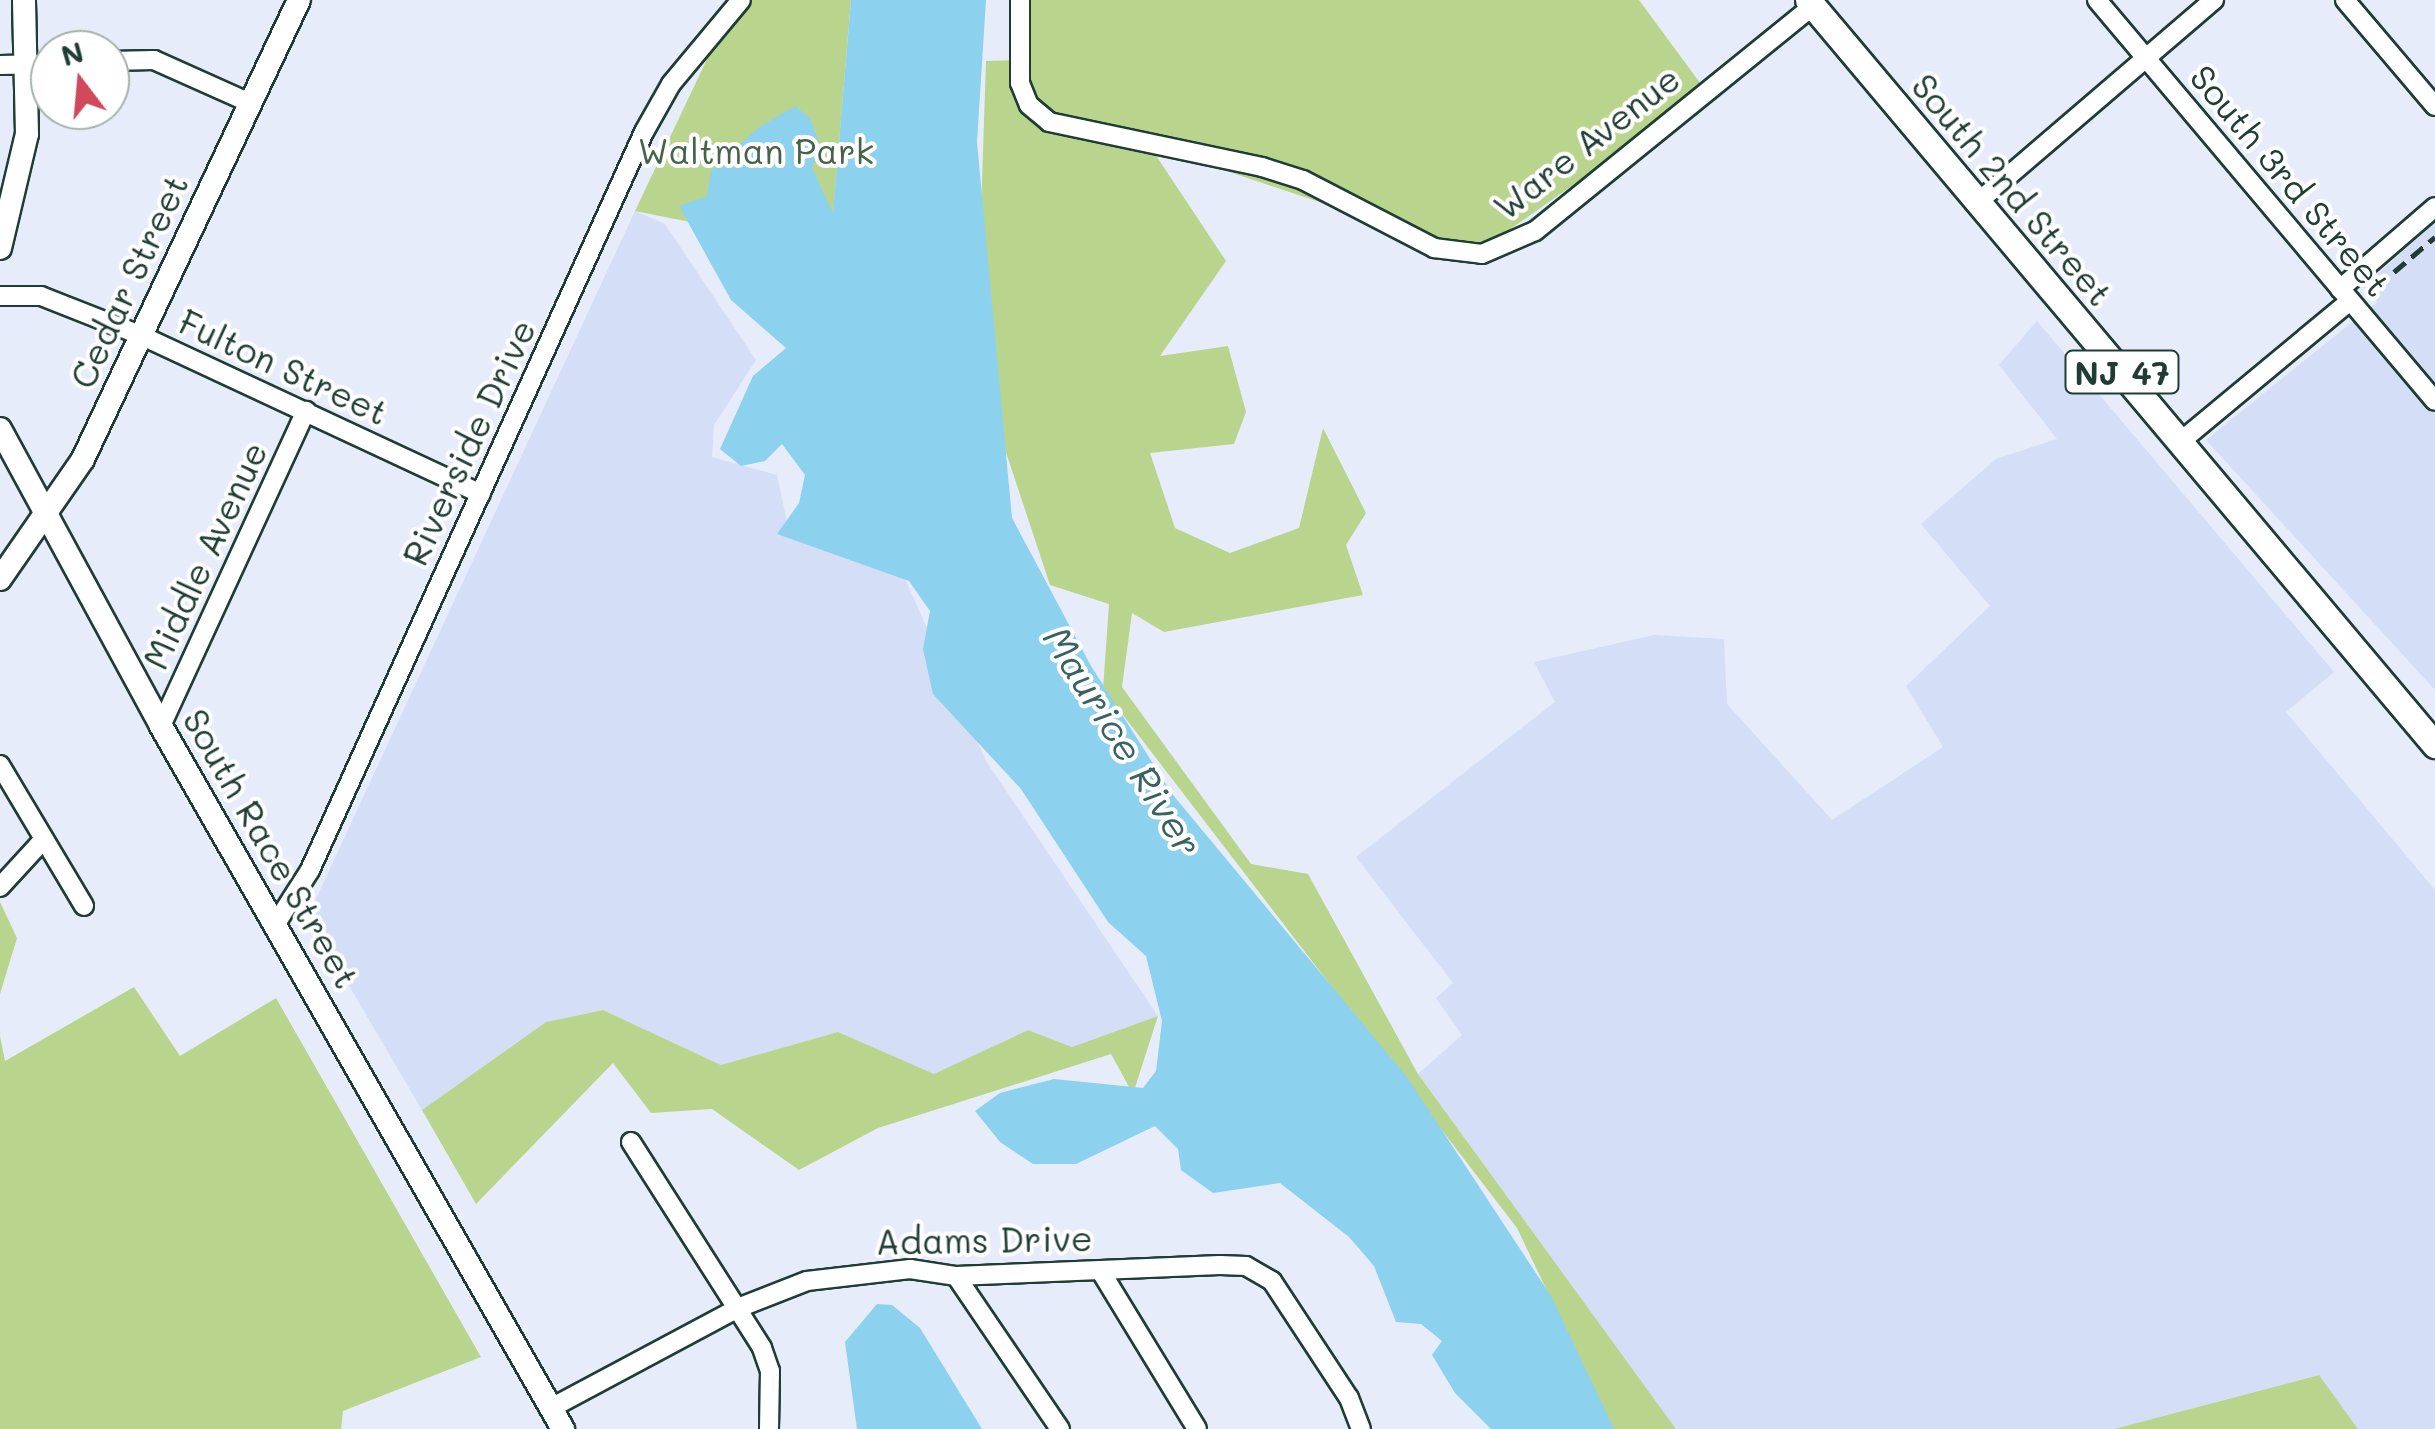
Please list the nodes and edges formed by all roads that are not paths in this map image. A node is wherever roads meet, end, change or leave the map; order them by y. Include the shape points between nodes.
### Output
1 (24, 0) edge
2 (299, 0) edge
3 (742, 0) edge
4 (1020, 0) edge
5 (2097, 0) edge
6 (2214, 0) edge
7 (2345, 0) edge
8 (1811, 3) edge
9 (31, 30) edge
10 (2146, 58) junction
11 (130, 61) edge
12 (30, 64) edge
13 (0, 66) edge
14 (250, 103) junction
15 (2435, 106) edge
16 (30, 117) edge
17 (1978, 202) junction
18 (2435, 207) edge
19 (0, 248) edge
20 (2345, 294) junction
21 (0, 296) edge
22 (140, 335) junction
23 (2435, 401) edge
24 (306, 411) junction
25 (0, 429) edge
26 (2180, 442) junction
27 (480, 494) junction
28 (45, 520) junction
29 (0, 579) edge
30 (160, 726) junction
31 (2435, 745) edge
32 (0, 765) edge
33 (44, 839) junction
34 (0, 887) edge
35 (84, 906) dead end
36 (274, 925) junction
37 (630, 1142) dead end
38 (1100, 1270) junction
39 (956, 1276) junction
40 (738, 1308) junction
41 (551, 1408) junction
42 (563, 1429) edge
43 (768, 1429) edge
44 (1060, 1429) edge
45 (1197, 1429) edge
46 (1361, 1429) edge

1 - 9 main road
2 - 14 main road, Cedar Street
3 - 27 street, Riverside Drive via 663,96
4 - 8 street, Ware Avenue via 1020,83 1029,104 1049,122 1262,167 1335,195 1434,248 1482,254 1535,231
5 - 10 street, South 3rd Street
6 - 10 street
7 - 15 street
8 - 17 main road, South 2nd Street / NJ 47
10 - 17 street
10 - 20 street, South 3rd Street
11 - 14 street via 154,60
12 - 13 street
14 - 22 main road, Cedar Street
16 - 19 main road
17 - 26 main road, South 2nd Street / NJ 47
18 - 20 street
20 - 23 street, South 3rd Street
20 - 26 street
21 - 22 street, Fulton Street via 41,296
22 - 24 street, Fulton Street
22 - 28 main road, Cedar Street via 83,459
24 - 27 street, Fulton Street
24 - 30 street, Middle Avenue
25 - 28 main road, South Race Street
26 - 31 main road, South 2nd Street / NJ 47
27 - 36 street, Riverside Drive via 310,870
28 - 29 main road, Cedar Street
28 - 30 main road, South Race Street
30 - 36 main road, South Race Street
32 - 33 street
33 - 34 street
33 - 35 street
36 - 41 main road, South Race Street
37 - 40 street
38 - 39 street, Adams Drive
38 - 45 street
38 - 46 street, Adams Drive via 1246,1266 1272,1280 1349,1398
39 - 40 street, Adams Drive via 910,1269 807,1281
39 - 44 street
40 - 41 street, Adams Drive
40 - 43 street via 770,1371
41 - 42 main road, South Race Street

